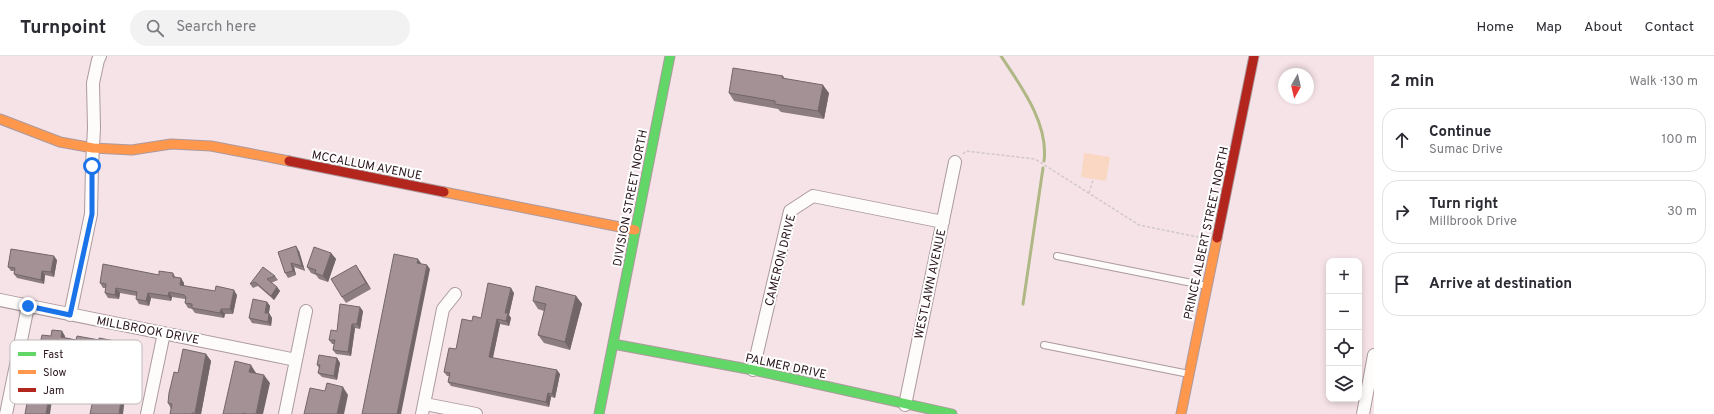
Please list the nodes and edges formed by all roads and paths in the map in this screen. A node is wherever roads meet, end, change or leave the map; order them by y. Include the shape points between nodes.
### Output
1 (100, 56) edge
2 (670, 56) edge
3 (1254, 56) edge
4 (0, 119) edge
5 (94, 148) junction
6 (955, 162) joint
7 (1093, 180) dead end
8 (1088, 193) junction
9 (943, 222) junction
10 (635, 230) junction
11 (1216, 240) junction
12 (1057, 256) dead end
13 (1207, 286) junction
14 (456, 294) dead end
15 (0, 300) edge
16 (28, 306) junction
17 (306, 311) dead end
18 (70, 315) junction
19 (164, 333) junction
20 (21, 340) edge
21 (613, 344) junction
22 (1044, 345) dead end
23 (1374, 355) edge
24 (296, 360) junction
25 (753, 370) junction
26 (1189, 374) junction
27 (10, 394) edge
28 (905, 404) junction
29 (424, 409) edge
30 (6, 414) edge
31 (147, 414) edge
32 (285, 414) edge
33 (476, 414) edge
34 (599, 414) edge
35 (952, 414) edge
36 (1181, 414) edge
37 (1363, 414) edge

1 - 5 street via 93,83
2 - 10 street, DIVISION STREET NORTH
3 - 11 street, PRINCE ALBERT STREET NORTH
4 - 5 street, MCCALLUM AVENUE via 60,142
5 - 10 street, MCCALLUM AVENUE via 132,150 171,144 211,146
5 - 18 street via 92,214
6 - 8 path via 966,151 1035,159
6 - 9 street, WESTLAWN AVENUE
7 - 8 path
8 - 11 path via 1139,225
9 - 25 street, CAMERON DRIVE via 813,196 790,211
9 - 28 street, WESTLAWN AVENUE
10 - 21 street, DIVISION STREET NORTH
11 - 13 street, PRINCE ALBERT STREET NORTH
12 - 13 lane
13 - 26 street, PRINCE ALBERT STREET NORTH
14 - 29 street via 443,310
15 - 16 street, MILLBROOK DRIVE
16 - 18 street, MILLBROOK DRIVE
16 - 20 street
17 - 24 street
18 - 19 street, MILLBROOK DRIVE
19 - 24 street, MILLBROOK DRIVE
19 - 31 street
21 - 25 street, PALMER DRIVE
21 - 34 street, DIVISION STREET NORTH
22 - 26 lane
23 - 37 street
24 - 32 street
25 - 28 street, PALMER DRIVE
26 - 36 street, PRINCE ALBERT STREET NORTH
27 - 30 street
28 - 35 street, PALMER DRIVE
29 - 33 street

